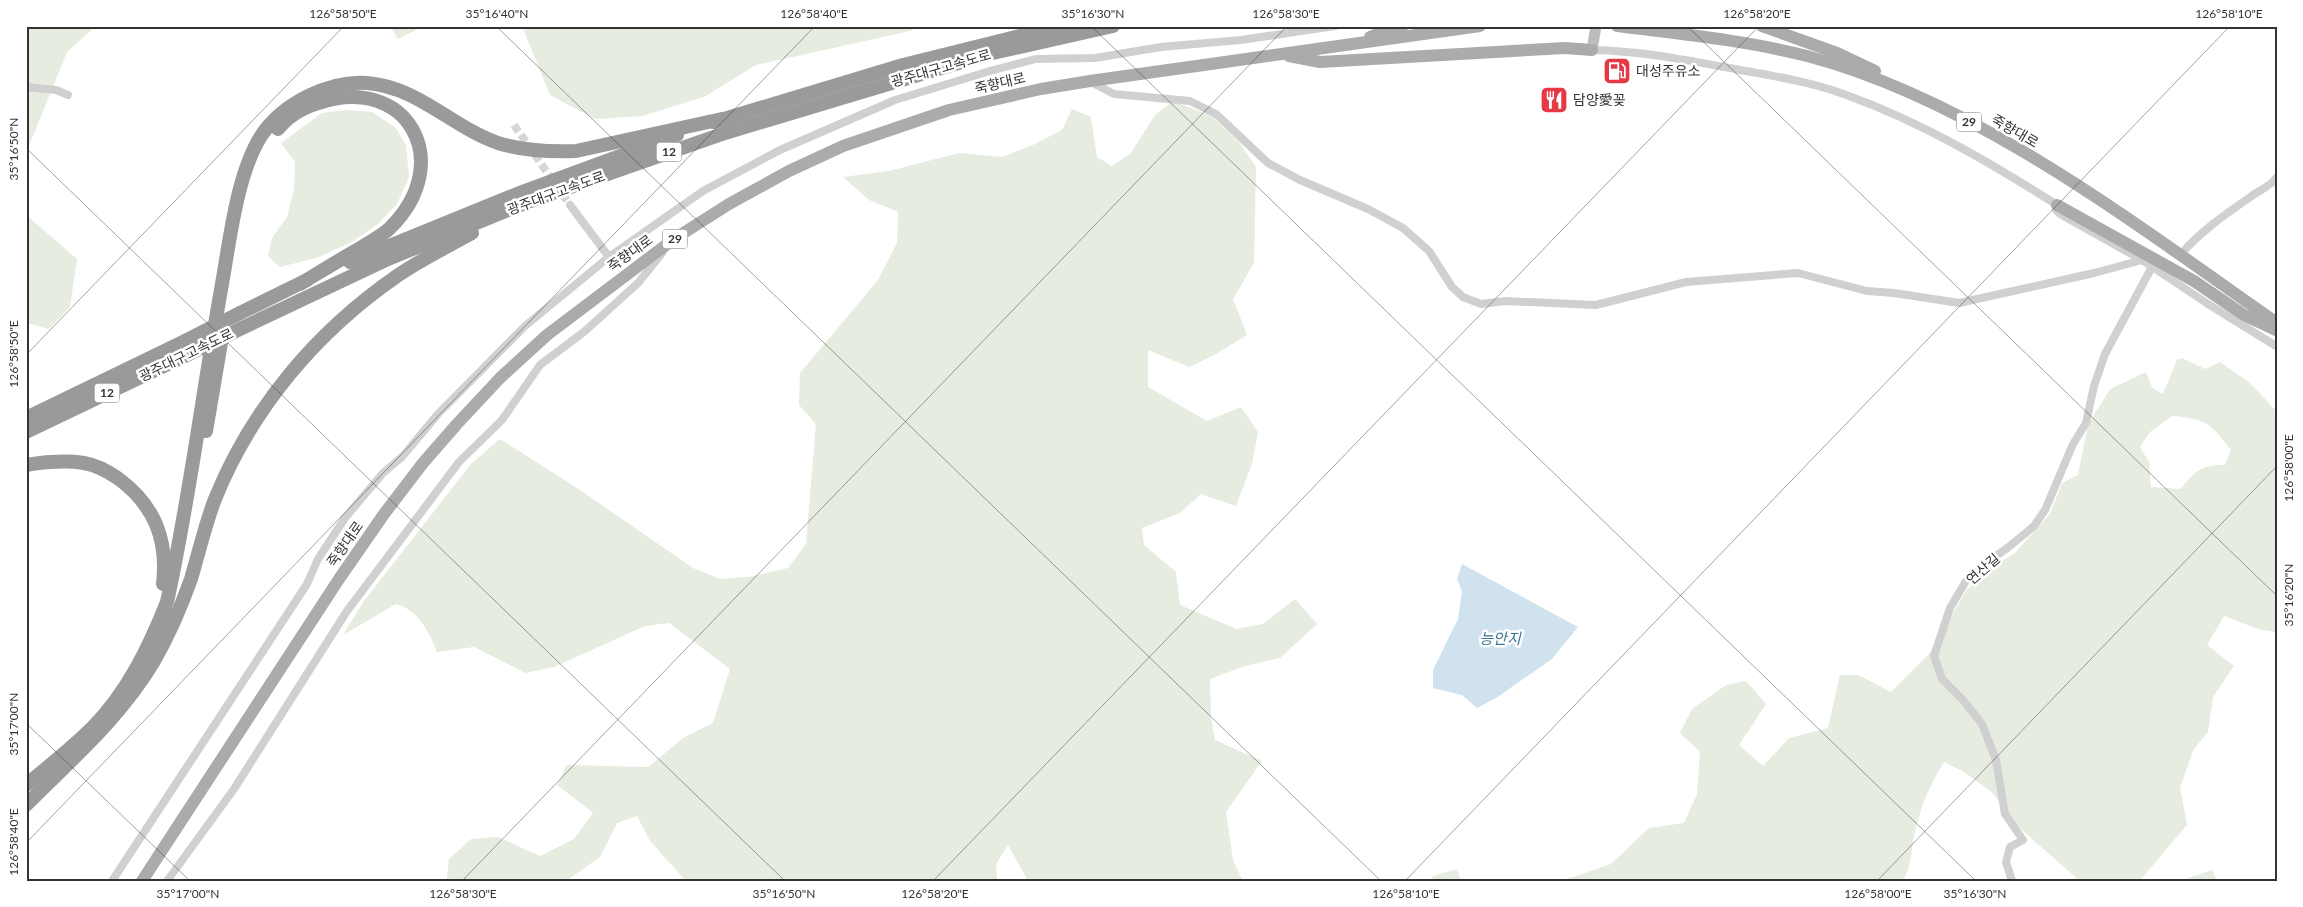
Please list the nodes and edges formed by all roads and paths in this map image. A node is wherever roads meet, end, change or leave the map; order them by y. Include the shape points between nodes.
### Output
1 (1060, 26) edge
2 (1113, 26) edge
3 (1334, 26) edge
4 (1403, 26) edge
5 (1480, 26) edge
6 (1596, 26) edge
7 (1616, 26) edge
8 (1762, 26) edge
9 (1354, 44) junction
10 (1592, 50) junction
11 (1279, 54) junction
12 (1090, 81) junction
13 (26, 87) edge
14 (1903, 91) junction
15 (68, 95) dead end
16 (722, 119) junction
17 (2277, 177) edge
18 (525, 203) junction
19 (570, 205) tunnel mouth
20 (2057, 205) junction
21 (674, 239) junction
22 (2180, 255) junction
23 (609, 257) junction
24 (2142, 260) junction
25 (2154, 263) junction
26 (300, 284) junction
27 (2277, 323) edge
28 (2277, 330) edge
29 (187, 347) junction
30 (2276, 348) edge
31 (26, 418) edge
32 (26, 432) edge
33 (26, 465) edge
34 (157, 642) junction
35 (26, 785) edge
36 (26, 806) edge
37 (112, 881) edge
38 (142, 881) edge
39 (167, 881) edge
40 (2012, 881) edge

1 - 16 highway, 광주대구고속도로 / 12 via 903,65
2 - 18 highway, 광주대구고속도로 / 12 via 988,54 900,79 725,133
3 - 23 street via 1096,58 1036,60 895,100 780,150 703,191
4 - 9 main road
5 - 9 main road, 죽향대로 / 29
6 - 10 street
7 - 14 main road, 죽향대로 / 29 via 1726,39 1806,56
8 - 14 main road via 1872,69
9 - 11 main road, 죽향대로 / 29
10 - 11 main road via 1564,48 1320,62
10 - 20 street via 1633,51 1687,59 1782,77 1847,95 1902,117 1978,156
11 - 12 main road, 죽향대로 / 29
12 - 21 main road, 죽향대로 / 29 via 949,110 843,146 729,204
12 - 24 street via 1114,94 1190,101 1216,114 1268,163 1403,228 1429,250 1452,287 1463,297 1481,304 1506,301 1596,304 1686,282 1798,273 1866,291 1960,303
13 - 15 street via 56,90
14 - 22 main road, 죽향대로 / 29 via 2028,155
16 - 26 highway, 광주대구고속도로 / 12 via 522,192
16 - 34 highway via 576,151 551,152 497,142 414,96 392,87 366,83 314,94 294,102 278,115 248,161 241,190 207,368 175,565
17 - 22 street via 2267,188 2202,231
18 - 29 highway, 광주대구고속도로 / 12, bridge via 388,259 242,328
18 - 34 highway via 397,276 328,331 278,388 230,465 203,533 177,614
19 - 23 street
20 - 24 street via 2056,210 2060,214
20 - 25 main road
21 - 38 main road, 죽향대로 / 29 via 547,334 500,378 423,463 339,579
21 - 39 street via 638,283 585,331 540,365 502,420 459,462 347,611 234,789
22 - 27 main road, 죽향대로 / 29
23 - 37 street via 525,326 438,414 345,518 318,559 307,584
24 - 25 street
25 - 28 main road
25 - 30 street
25 - 40 street, 연산길 via 2105,354 2086,423 2073,444 2045,510 2034,526 1966,581 1950,608 1934,656 1942,679 1982,724 1996,760 2004,814 2023,840 2010,847 2006,862
26 - 29 highway, 광주대구고속도로 / 12, bridge via 240,313
26 - 34 highway via 389,229 414,198 421,176 422,157 416,137 405,119 386,104 367,97 344,97 304,108 282,124 256,163 240,228 183,567
29 - 31 highway, 광주대구고속도로 / 12
29 - 32 highway, 광주대구고속도로 / 12
33 - 34 highway via 58,461 86,463 112,474 127,485 151,512 162,540 165,568
34 - 35 highway via 94,726
34 - 36 highway via 154,661 120,711

